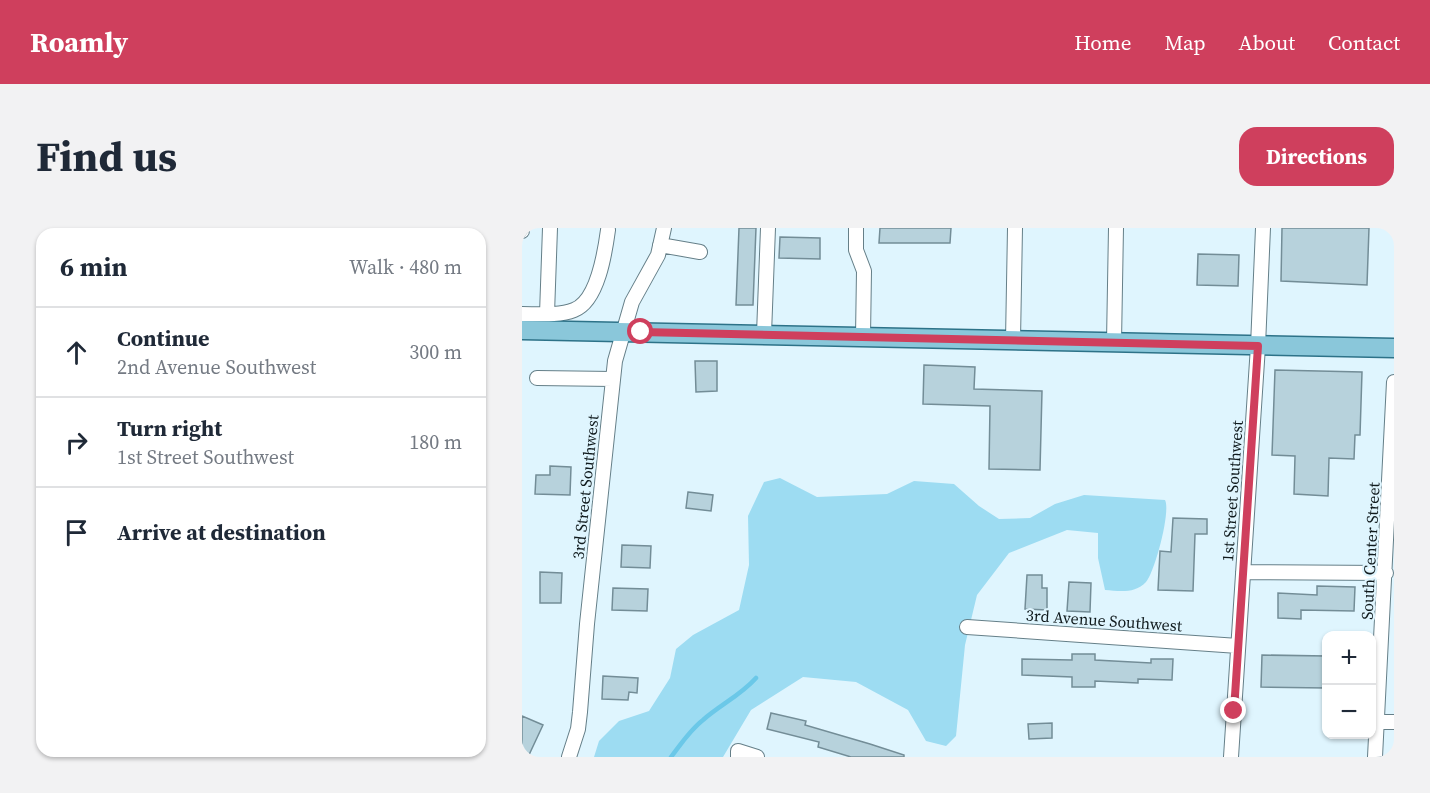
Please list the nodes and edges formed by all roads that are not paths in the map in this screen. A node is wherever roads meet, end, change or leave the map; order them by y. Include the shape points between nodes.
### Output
1 (550, 228) edge
2 (664, 228) edge
3 (768, 228) edge
4 (856, 228) edge
5 (1015, 228) edge
6 (1116, 228) edge
7 (1263, 228) edge
8 (608, 230) dead end
9 (660, 245) junction
10 (700, 252) dead end
11 (522, 314) edge
12 (547, 314) junction
13 (522, 330) edge
14 (622, 332) junction
15 (764, 334) junction
16 (863, 336) junction
17 (1013, 340) junction
18 (1114, 342) junction
19 (1258, 346) junction
20 (1394, 348) edge
21 (537, 378) dead end
22 (613, 379) junction
23 (1394, 382) edge
24 (1243, 572) junction
25 (1386, 573) junction
26 (967, 627) dead end
27 (1238, 646) junction
28 (1376, 722) joint
29 (1394, 722) edge
30 (1376, 739) edge
31 (738, 754) edge
32 (569, 757) edge
33 (757, 757) edge
34 (1231, 757) edge
35 (1375, 757) edge

1 - 12 street
2 - 9 street, 3rd Street Southwest
3 - 15 street
4 - 16 street via 856,250 864,272
5 - 17 street
6 - 18 street
7 - 19 street, 1st Street Southwest
8 - 12 street via 596,281 585,304 573,311
9 - 10 street
9 - 14 street, 3rd Street Southwest
11 - 12 street
13 - 14 main road
14 - 15 main road
14 - 22 street, 3rd Street Southwest
15 - 16 main road
16 - 17 main road
17 - 18 main road
18 - 19 main road
19 - 20 main road
19 - 24 street, 1st Street Southwest
21 - 22 street
22 - 32 street, 3rd Street Southwest via 580,712
23 - 25 street, South Center Street
24 - 25 street
24 - 27 street, 1st Street Southwest
25 - 28 street, South Center Street
26 - 27 street, 3rd Avenue Southwest
27 - 34 street, 1st Street Southwest
28 - 29 street
30 - 35 street, South Center Street
31 - 33 street

